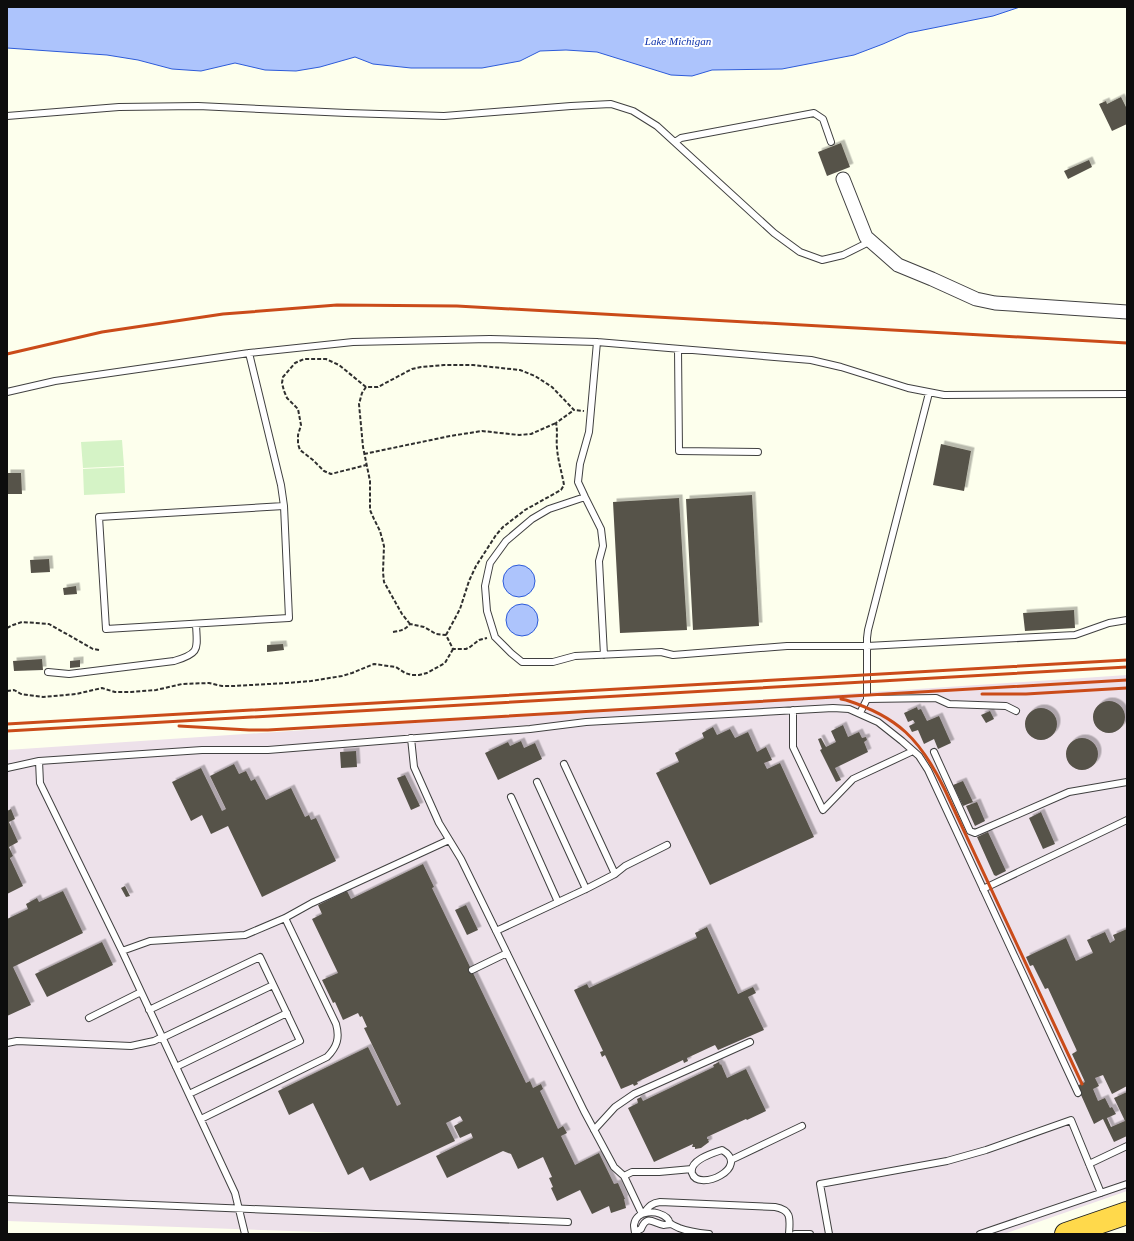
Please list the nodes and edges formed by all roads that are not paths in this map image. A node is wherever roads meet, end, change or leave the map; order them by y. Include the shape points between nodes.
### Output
1 (7, 116) edge
2 (675, 142) junction
3 (831, 142) dead end
4 (843, 179) dead end
5 (871, 241) junction
6 (1127, 312) edge
7 (597, 342) junction
8 (678, 349) junction
9 (249, 354) junction
10 (7, 392) edge
11 (929, 393) junction
12 (1127, 394) edge
13 (758, 452) dead end
14 (584, 497) junction
15 (284, 506) junction
16 (1127, 620) edge
17 (196, 624) junction
18 (867, 646) junction
19 (604, 655) junction
20 (48, 672) dead end
21 (867, 700) junction
22 (793, 710) junction
23 (1016, 711) dead end
24 (860, 713) junction
25 (411, 738) junction
26 (913, 751) junction
27 (934, 752) dead end
28 (39, 761) junction
29 (564, 764) dead end
30 (7, 768) edge
31 (537, 782) dead end
32 (1127, 782) edge
33 (511, 797) dead end
34 (1127, 820) edge
35 (449, 840) junction
36 (667, 845) dead end
37 (615, 874) junction
38 (586, 889) junction
39 (983, 889) junction
40 (558, 902) junction
41 (285, 918) junction
42 (496, 931) junction
43 (122, 951) junction
44 (507, 953) junction
45 (472, 970) dead end
46 (273, 985) junction
47 (141, 992) junction
48 (149, 1010) junction
49 (287, 1014) junction
50 (89, 1018) dead end
51 (162, 1038) junction
52 (750, 1042) dead end
53 (7, 1043) edge
54 (176, 1067) junction
55 (1078, 1093) dead end
56 (189, 1094) junction
57 (201, 1119) junction
58 (802, 1126) dead end
59 (594, 1130) junction
60 (1127, 1146) edge
61 (730, 1160) junction
62 (1089, 1164) junction
63 (692, 1169) junction
64 (624, 1176) junction
65 (1127, 1184) edge
66 (1101, 1193) junction
67 (7, 1199) edge
68 (238, 1208) junction
69 (643, 1213) junction
70 (1127, 1213) edge
71 (568, 1222) dead end
72 (671, 1224) junction
73 (635, 1233) edge
74 (1074, 1233) edge
75 (245, 1234) edge
76 (710, 1234) edge
77 (789, 1234) edge
78 (795, 1234) edge
79 (810, 1234) edge
80 (829, 1234) edge
81 (980, 1234) edge

1 - 2 lane via 120,107 198,106 444,116 611,104 633,111 657,126
2 - 3 lane via 681,138 814,113 823,119
2 - 5 lane via 774,233 800,252 822,260 843,255
4 - 5 street via 866,237
5 - 6 street via 898,265 976,299 995,303
7 - 8 lane
7 - 9 lane via 490,339 353,342
7 - 14 lane via 589,432 578,482
8 - 11 lane via 810,360
8 - 13 lane via 679,451
9 - 10 lane via 55,380
9 - 15 lane
11 - 12 lane via 944,396
11 - 18 lane via 868,630
14 - 19 lane via 601,529 603,546 599,561
14 - 19 lane via 548,509 506,541 490,563 485,586 486,611 495,637 522,662 553,662 575,656
15 - 17 lane via 289,618
15 - 17 lane via 99,517 106,629
16 - 18 lane via 1109,623 1075,635
17 - 20 lane via 197,647 194,653 187,657 174,661 69,674
18 - 19 lane via 787,646 673,655 661,652
18 - 21 lane
21 - 23 lane via 936,698 949,704 1006,706
21 - 24 lane
22 - 24 lane via 834,708
22 - 25 lane via 586,722
22 - 26 lane via 793,747 823,810 853,779
24 - 26 lane via 878,722
25 - 28 lane via 268,750 202,750
25 - 35 lane via 414,767
26 - 39 lane via 919,756 934,782
27 - 32 lane via 970,831 975,833 1069,792
28 - 30 lane
28 - 43 lane via 40,783
29 - 37 lane
31 - 38 lane
33 - 40 lane
34 - 39 lane
35 - 41 lane
35 - 42 lane
36 - 37 lane via 625,866
37 - 38 lane
38 - 40 lane
39 - 55 lane
40 - 42 lane
41 - 43 lane via 245,935 150,941
41 - 57 lane via 336,1024 339,1033 337,1042 327,1057
42 - 44 lane
43 - 47 lane
44 - 45 lane
44 - 59 lane
46 - 48 lane via 260,957
46 - 49 lane
46 - 51 lane
47 - 48 lane
47 - 50 lane
48 - 51 lane
49 - 54 lane
49 - 56 lane via 300,1041
51 - 53 lane via 131,1046 17,1041
51 - 54 lane
52 - 59 lane via 634,1094 615,1107
54 - 56 lane
56 - 57 lane
57 - 68 lane via 235,1193
58 - 61 lane
59 - 64 lane via 614,1167
60 - 62 lane
61 - 63 lane via 727,1153 722,1150 695,1162
61 - 63 lane via 726,1172 705,1181 692,1174
62 - 66 lane
62 - 80 lane via 1071,1120 947,1161 820,1184
63 - 64 lane via 632,1172
64 - 69 lane
65 - 66 lane
66 - 81 lane
67 - 68 lane
68 - 71 lane
68 - 75 lane
69 - 72 lane via 656,1213 668,1218
69 - 73 lane via 636,1220
69 - 77 lane via 653,1203 660,1202 775,1207 784,1209 788,1214
70 - 74 highway
72 - 73 lane via 664,1225 648,1220
72 - 76 lane via 692,1232
78 - 79 lane

